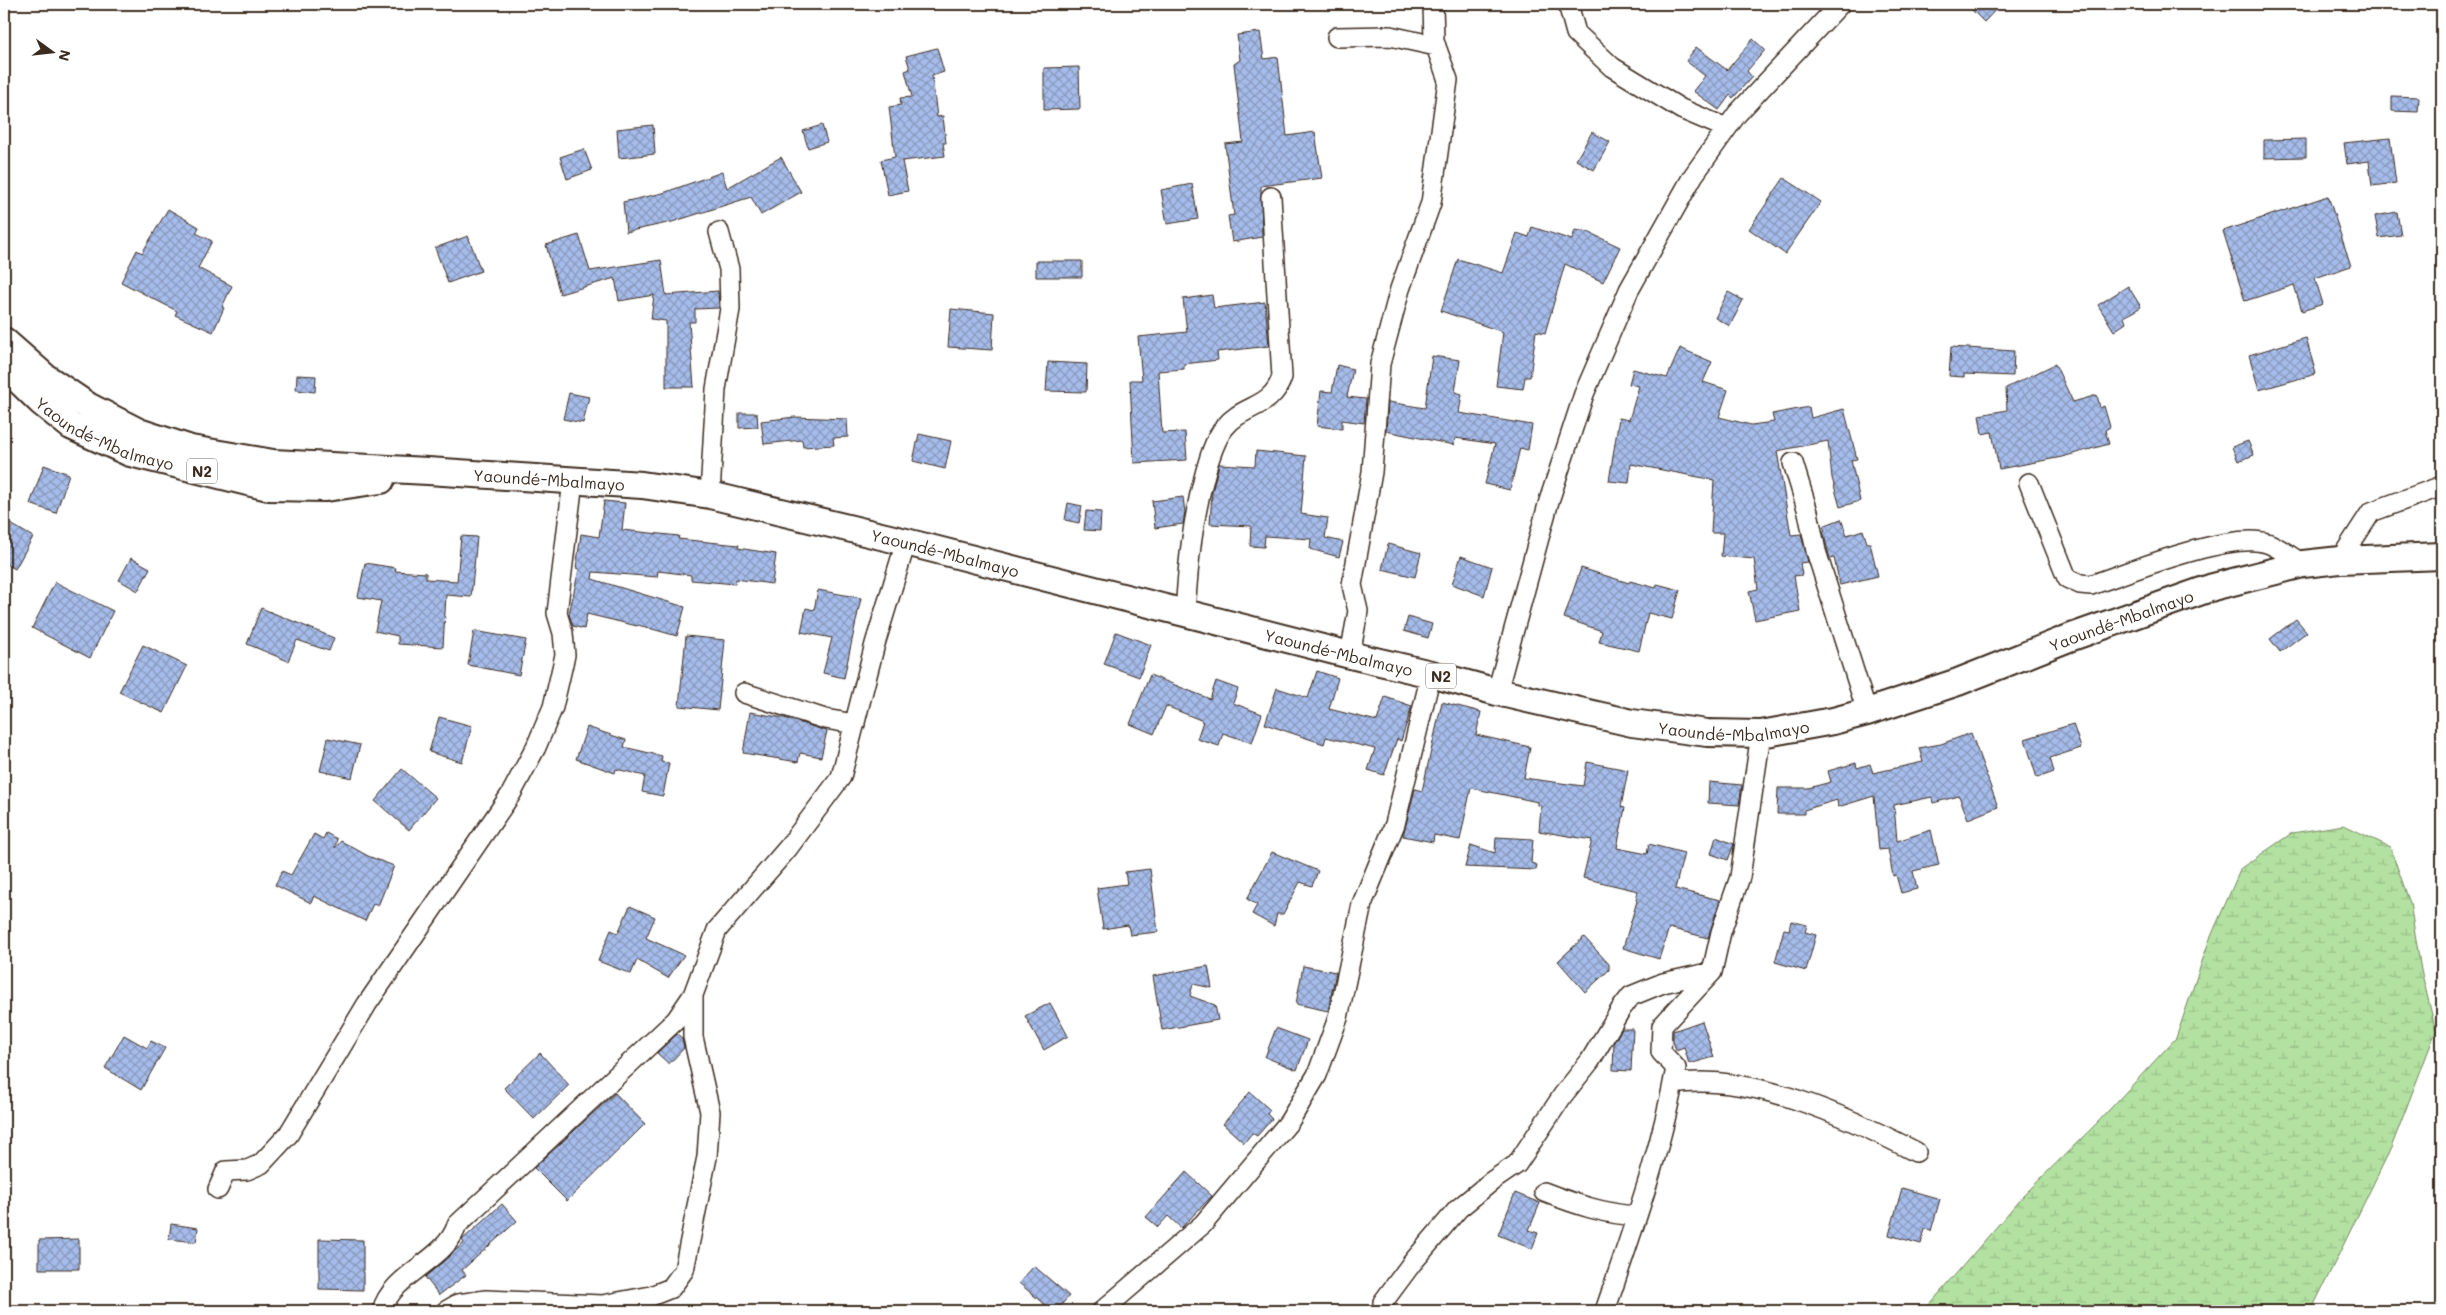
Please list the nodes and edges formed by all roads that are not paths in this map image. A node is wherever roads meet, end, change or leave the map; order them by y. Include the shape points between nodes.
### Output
1 (1433, 4) edge
2 (1568, 4) edge
3 (1840, 4) edge
4 (1337, 37) dead end
5 (1436, 46) junction
6 (1726, 128) junction
7 (1271, 197) dead end
8 (719, 232) dead end
9 (4, 341) edge
10 (4, 366) edge
11 (1793, 463) dead end
12 (428, 471) junction
13 (572, 481) junction
14 (2029, 483) dead end
15 (2442, 486) edge
16 (710, 495) junction
17 (906, 542) junction
18 (2442, 556) edge
19 (2340, 560) junction
20 (2303, 564) junction
21 (1185, 614) junction
22 (1350, 655) junction
23 (1431, 674) junction
24 (1497, 692) junction
25 (744, 693) dead end
26 (1867, 712) junction
27 (855, 724) junction
28 (1761, 734) junction
29 (1712, 972) junction
30 (694, 995) junction
31 (1673, 1084) junction
32 (1916, 1152) dead end
33 (218, 1188) dead end
34 (1544, 1192) dead end
35 (1637, 1216) junction
36 (382, 1311) edge
37 (446, 1311) edge
38 (1102, 1311) edge
39 (1383, 1311) edge
40 (1605, 1311) edge

1 - 5 street
2 - 6 street via 1576,33 1612,67 1681,109
3 - 6 street
4 - 5 street via 1390,36
5 - 22 street via 1448,80 1431,203 1400,289 1380,364 1372,472 1352,585 1358,611
6 - 24 street via 1693,176 1629,290 1584,394 1549,501
7 - 21 street via 1282,377 1272,397 1243,411 1224,428 1211,452 1190,542
8 - 16 street via 729,269 730,309 716,389
9 - 12 highway, Yaoundé-Mbalmayo / N2 via 45,376 88,406 138,432 192,449 273,463
10 - 12 highway, Yaoundé-Mbalmayo / N2 via 71,426 130,454 268,487 326,488
11 - 26 street via 1816,551
12 - 13 highway, Yaoundé-Mbalmayo / N2
13 - 16 highway, Yaoundé-Mbalmayo / N2 via 642,485
13 - 33 street via 557,614 565,655 553,707 536,747 512,794 367,1004 288,1135 261,1164 247,1170 226,1171
14 - 20 street via 2067,578 2080,584 2091,585 2213,546 2255,540 2268,543
15 - 19 street via 2371,512
16 - 17 highway, Yaoundé-Mbalmayo / N2
17 - 21 highway, Yaoundé-Mbalmayo / N2
17 - 27 street
18 - 19 highway, Yaoundé-Mbalmayo / N2
19 - 20 highway, Yaoundé-Mbalmayo / N2
20 - 26 highway, Yaoundé-Mbalmayo / N2 via 2212,588 2069,638 1958,682
21 - 22 highway, Yaoundé-Mbalmayo / N2
22 - 23 highway, Yaoundé-Mbalmayo / N2
23 - 24 highway, Yaoundé-Mbalmayo / N2
23 - 38 street via 1395,824 1362,904 1338,1018 1318,1075 1289,1122 1203,1224
24 - 28 highway, Yaoundé-Mbalmayo / N2 via 1632,723 1707,734
25 - 27 street via 825,719
26 - 28 highway, Yaoundé-Mbalmayo / N2 via 1833,722
27 - 30 street via 842,777 788,848 717,930
28 - 29 street via 1740,877 1721,932
29 - 31 street via 1662,1026 1661,1052 1676,1068
29 - 39 street via 1663,983 1631,996 1518,1164 1458,1209 1383,1302
30 - 36 street via 676,1020 457,1225 454,1237 405,1279 384,1302
30 - 37 street via 693,1037 710,1112 706,1157 684,1270 670,1288 651,1296 602,1305 486,1300 458,1304
31 - 32 street via 1697,1080 1724,1082 1769,1092 1874,1130
31 - 35 street via 1667,1119
34 - 35 street via 1581,1206
35 - 40 street

